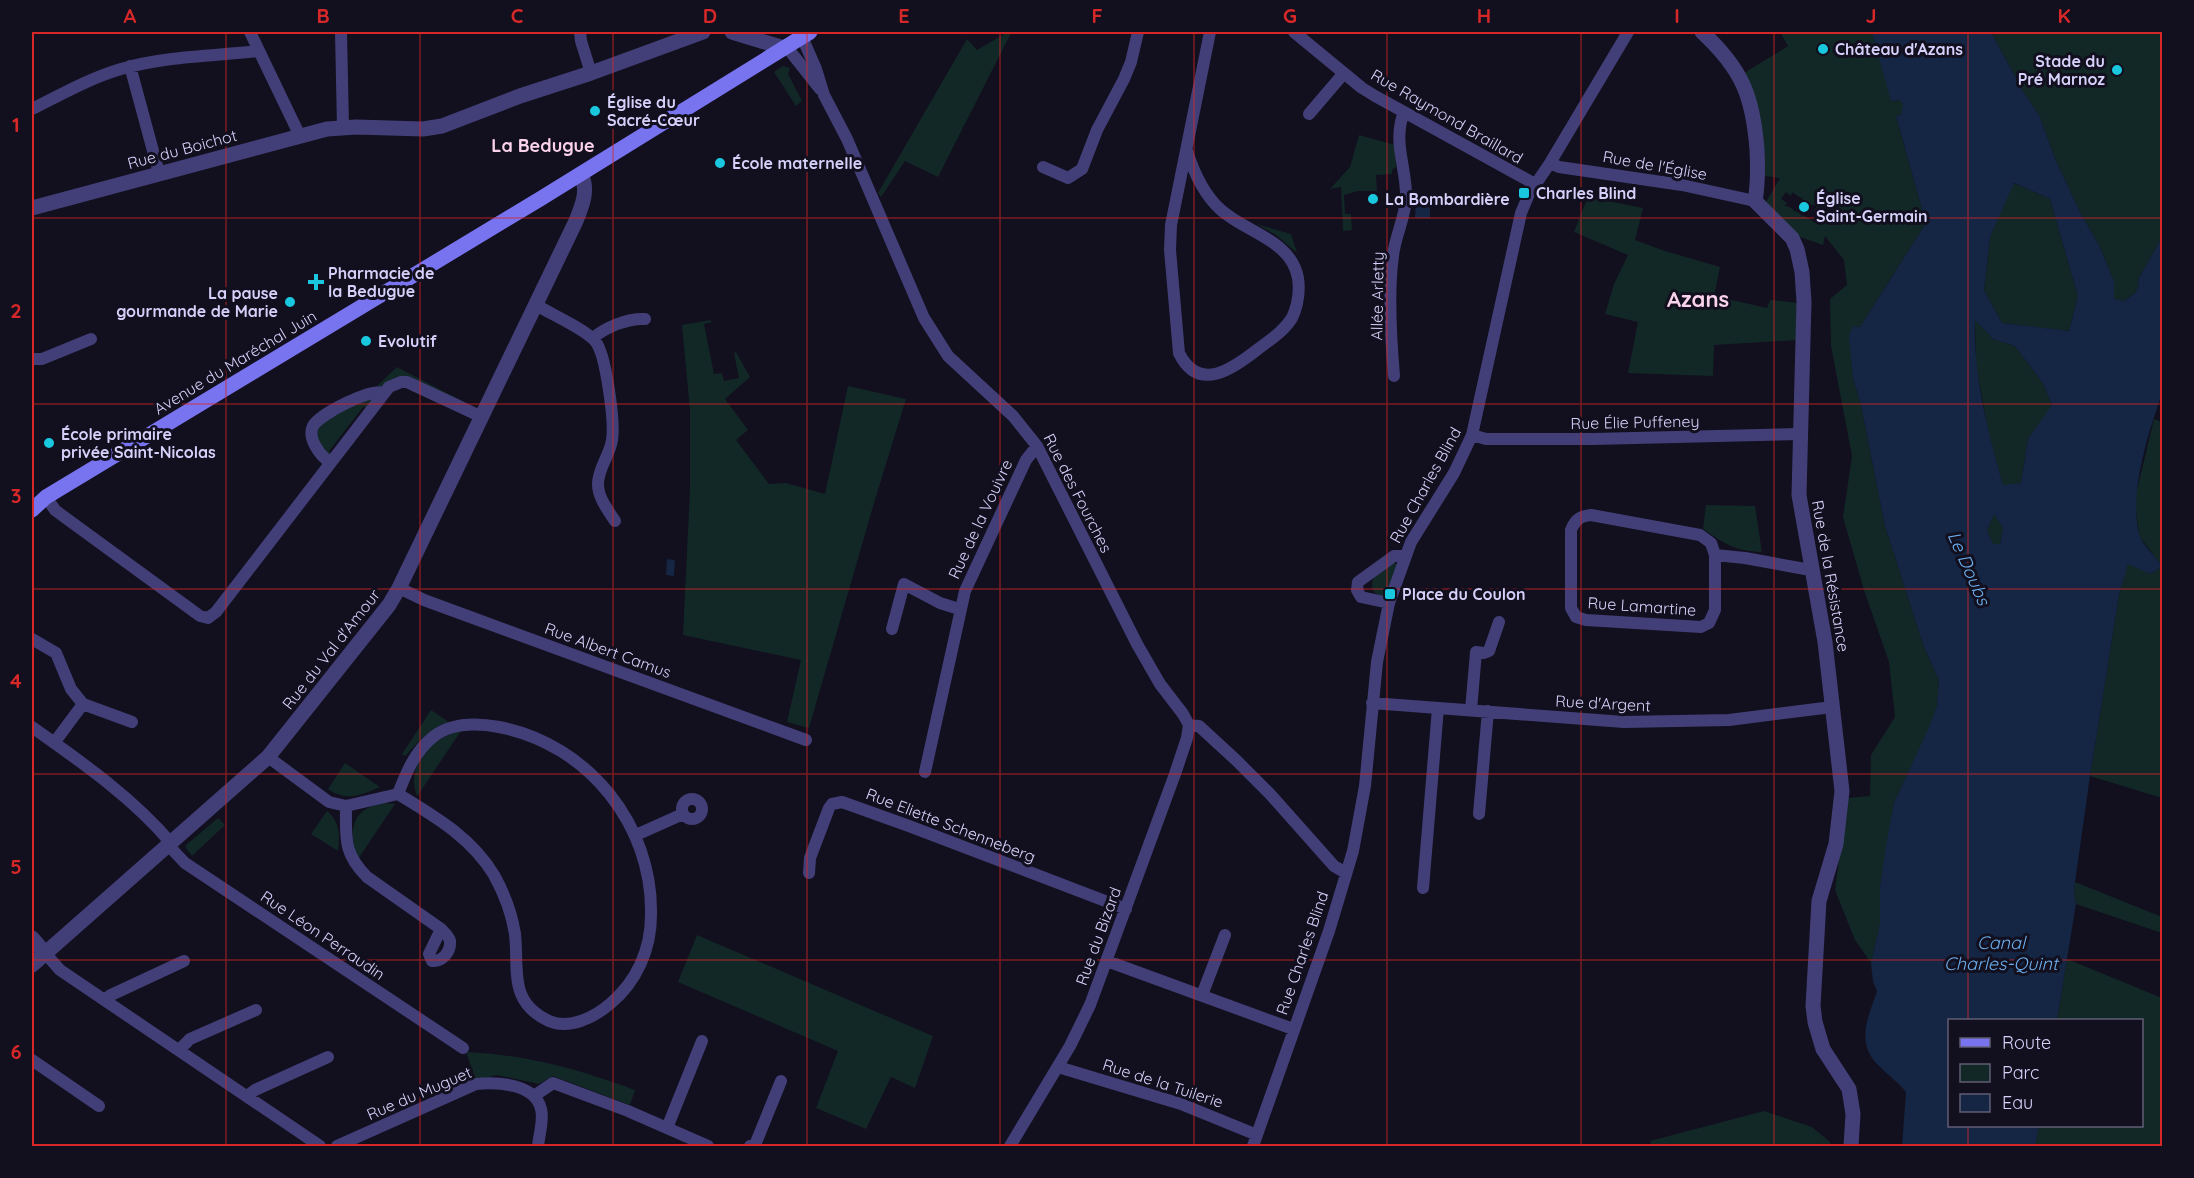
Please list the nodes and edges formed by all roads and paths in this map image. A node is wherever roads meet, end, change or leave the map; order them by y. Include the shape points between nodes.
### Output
1 (250, 32) edge
2 (341, 32) edge
3 (580, 32) edge
4 (703, 32) edge
5 (732, 32) edge
6 (1138, 32) edge
7 (1210, 32) edge
8 (1294, 32) edge
9 (1628, 32) edge
10 (1702, 32) edge
11 (806, 34) edge
12 (785, 47) junction
13 (259, 51) junction
14 (130, 66) junction
15 (591, 73) junction
16 (1344, 73) junction
17 (824, 94) junction
18 (32, 109) edge
19 (1404, 112) junction
20 (1309, 114) dead end
21 (343, 127) junction
22 (300, 136) junction
23 (1187, 151) junction
24 (1550, 163) junction
25 (1043, 167) dead end
26 (159, 173) junction
27 (581, 174) junction
28 (1535, 184) junction
29 (1755, 201) junction
30 (32, 208) edge
31 (536, 305) junction
32 (645, 319) dead end
33 (593, 338) junction
34 (91, 339) dead end
35 (32, 359) edge
36 (1394, 376) dead end
37 (384, 393) junction
38 (482, 417) junction
39 (1799, 434) junction
40 (1472, 435) junction
41 (1037, 446) junction
42 (330, 462) junction
43 (39, 499) edge
44 (32, 510) edge
45 (615, 521) dead end
46 (1715, 555) junction
47 (1405, 556) junction
48 (1811, 568) junction
49 (399, 588) junction
50 (1389, 603) junction
51 (960, 609) junction
52 (1499, 622) dead end
53 (892, 629) dead end
54 (32, 639) edge
55 (1372, 703) junction
56 (83, 704) junction
57 (1832, 707) junction
58 (1438, 708) junction
59 (1471, 710) junction
60 (1488, 711) junction
61 (132, 722) dead end
62 (1189, 725) junction
63 (32, 727) edge
64 (806, 740) dead end
65 (54, 743) junction
66 (268, 757) junction
67 (926, 772) dead end
68 (398, 794) junction
69 (346, 806) junction
70 (683, 814) dead end
71 (1479, 814) dead end
72 (636, 835) junction
73 (169, 844) junction
74 (809, 873) dead end
75 (1346, 873) junction
76 (1423, 888) dead end
77 (1126, 909) junction
78 (441, 929) dead end
79 (1225, 935) dead end
80 (32, 938) edge
81 (45, 953) junction
82 (184, 961) dead end
83 (1107, 961) junction
84 (32, 963) edge
85 (1202, 994) junction
86 (104, 1000) junction
87 (256, 1010) dead end
88 (1293, 1029) junction
89 (702, 1041) dead end
90 (463, 1048) dead end
91 (179, 1050) junction
92 (328, 1057) dead end
93 (32, 1060) edge
94 (1058, 1067) junction
95 (781, 1081) dead end
96 (247, 1096) junction
97 (534, 1096) junction
98 (99, 1107) dead end
99 (667, 1128) junction
100 (1255, 1141) edge
101 (320, 1146) edge
102 (337, 1146) edge
103 (538, 1146) edge
104 (708, 1146) edge
105 (750, 1146) edge
106 (1010, 1146) edge
107 (1851, 1146) edge

1 - 13 street
2 - 21 street
3 - 15 street
4 - 15 street, Rue du Boichot
5 - 12 street
6 - 25 street via 1124,79 1082,169 1068,178
7 - 23 street
8 - 16 street, Rue Raymond Braillard
9 - 24 street, Rue Charles Blind
10 - 29 street via 1731,62 1751,104 1758,167
11 - 12 main road, Avenue du Maréchal Juin
11 - 17 street, Rue des Fourches
12 - 17 street, Rue des Fourches
12 - 27 main road, Avenue du Maréchal Juin
13 - 14 street
13 - 22 street
14 - 18 street
14 - 26 street
15 - 21 street, Rue du Boichot via 442,126
16 - 19 street, Rue Raymond Braillard
16 - 20 street, Rue Raymond Braillard
17 - 41 street, Rue des Fourches via 932,333 948,356 1014,416
19 - 28 street, Rue Raymond Braillard
19 - 36 street, Allée Arletty via 1399,146 1405,209 1392,265
21 - 22 street, Rue du Boichot
22 - 26 street, Rue du Boichot
23 - 23 street via 1200,183 1214,203 1232,219 1283,250 1298,277 1298,300 1285,327 1239,364 1216,374 1199,374 1192,369 1182,359 1178,346 1170,236
24 - 28 street, Rue Charles Blind
24 - 29 street, Rue de l'Église
26 - 30 street, Rue du Boichot
27 - 31 street, Rue du Val d'Amour via 585,184 582,208
27 - 43 main road, Avenue du Maréchal Juin
28 - 40 street, Rue Charles Blind via 1521,213
29 - 39 street, Rue de la Résistance via 1792,238 1802,272
31 - 33 street
31 - 38 street, Rue du Val d'Amour
32 - 33 street via 634,318
33 - 45 street via 604,361 613,432 598,486
34 - 35 street via 42,359
37 - 38 street via 395,384 407,382
37 - 42 street
37 - 42 street via 375,391 358,397 314,425 314,441
38 - 49 street, Rue du Val d'Amour
39 - 40 street, Rue Élie Puffeney via 1593,439 1486,439
39 - 48 street, Rue de la Résistance via 1799,495
40 - 47 street, Rue Charles Blind
41 - 51 street, Rue de la Vouivre via 1026,460 970,577
41 - 62 street, Rue des Fourches via 1142,653
42 - 43 street via 208,618
43 - 44 main road, Avenue du Maréchal Juin
46 - 46 street, Rue Lamartine via 1711,543 1700,535 1585,515 1571,530 1571,608 1576,616 1586,620 1701,627 1709,623 1715,610
46 - 48 street
47 - 50 street, Rue Charles Blind
47 - 50 street via 1394,556 1358,582 1361,597
48 - 57 street, Rue de la Résistance
49 - 64 street, Rue Albert Camus
49 - 66 street, Rue du Val d'Amour
50 - 55 street, Rue Charles Blind
51 - 53 street via 904,584
51 - 67 street, Rue de la Vouivre
52 - 59 street via 1489,651 1476,652
54 - 56 street via 56,653 71,689
55 - 58 street, Rue d'Argent
55 - 75 street, Rue Charles Blind via 1360,815
56 - 61 street
56 - 65 street
57 - 60 street, Rue d'Argent via 1729,720 1672,722
57 - 107 street, Rue de la Résistance via 1841,809 1836,844 1819,902 1813,1006 1823,1049 1849,1089 1853,1114
58 - 59 street, Rue d'Argent
58 - 76 street
59 - 60 street, Rue d'Argent
60 - 71 street
62 - 75 street, Rue des Fourches via 1199,726 1237,761 1334,866
62 - 77 street, Rue du Bizard
63 - 65 street, Rue Léon Perraudin
65 - 73 street, Rue Léon Perraudin via 121,795 160,830
66 - 69 street via 329,802
66 - 73 street, Rue du Val d'Amour
68 - 69 street
68 - 72 street via 412,761 434,736 460,726 495,726 525,734 572,758 605,788
68 - 72 street via 447,825 484,860 504,895 511,917 517,986 530,1008 558,1024 576,1023 607,1007 624,991 641,964 650,935 652,905 649,876
69 - 78 street via 347,847 357,867
70 - 72 street
73 - 81 street, Rue du Val d'Amour
73 - 90 street, Rue Léon Perraudin via 185,863
74 - 77 street, Rue Eliette Schenneberg via 810,858 829,808 842,802
75 - 88 street, Rue Charles Blind
77 - 83 street, Rue du Bizard
79 - 85 street
80 - 81 street
81 - 84 street, Rue du Val d'Amour
81 - 86 street via 60,970
82 - 86 street
83 - 85 street
83 - 94 street, Rue du Bizard
85 - 88 street
86 - 91 street
87 - 91 street via 190,1039
88 - 100 street, Rue Charles Blind
89 - 99 street
91 - 96 street
92 - 96 street
93 - 98 street
94 - 100 street, Rue de la Tuilerie via 1181,1104
94 - 106 street, Rue du Bizard
95 - 105 street via 755,1145
96 - 101 street
97 - 99 street via 553,1083
97 - 102 street, Rue du Muguet via 519,1088 476,1084
97 - 103 street via 542,1116
99 - 104 street

